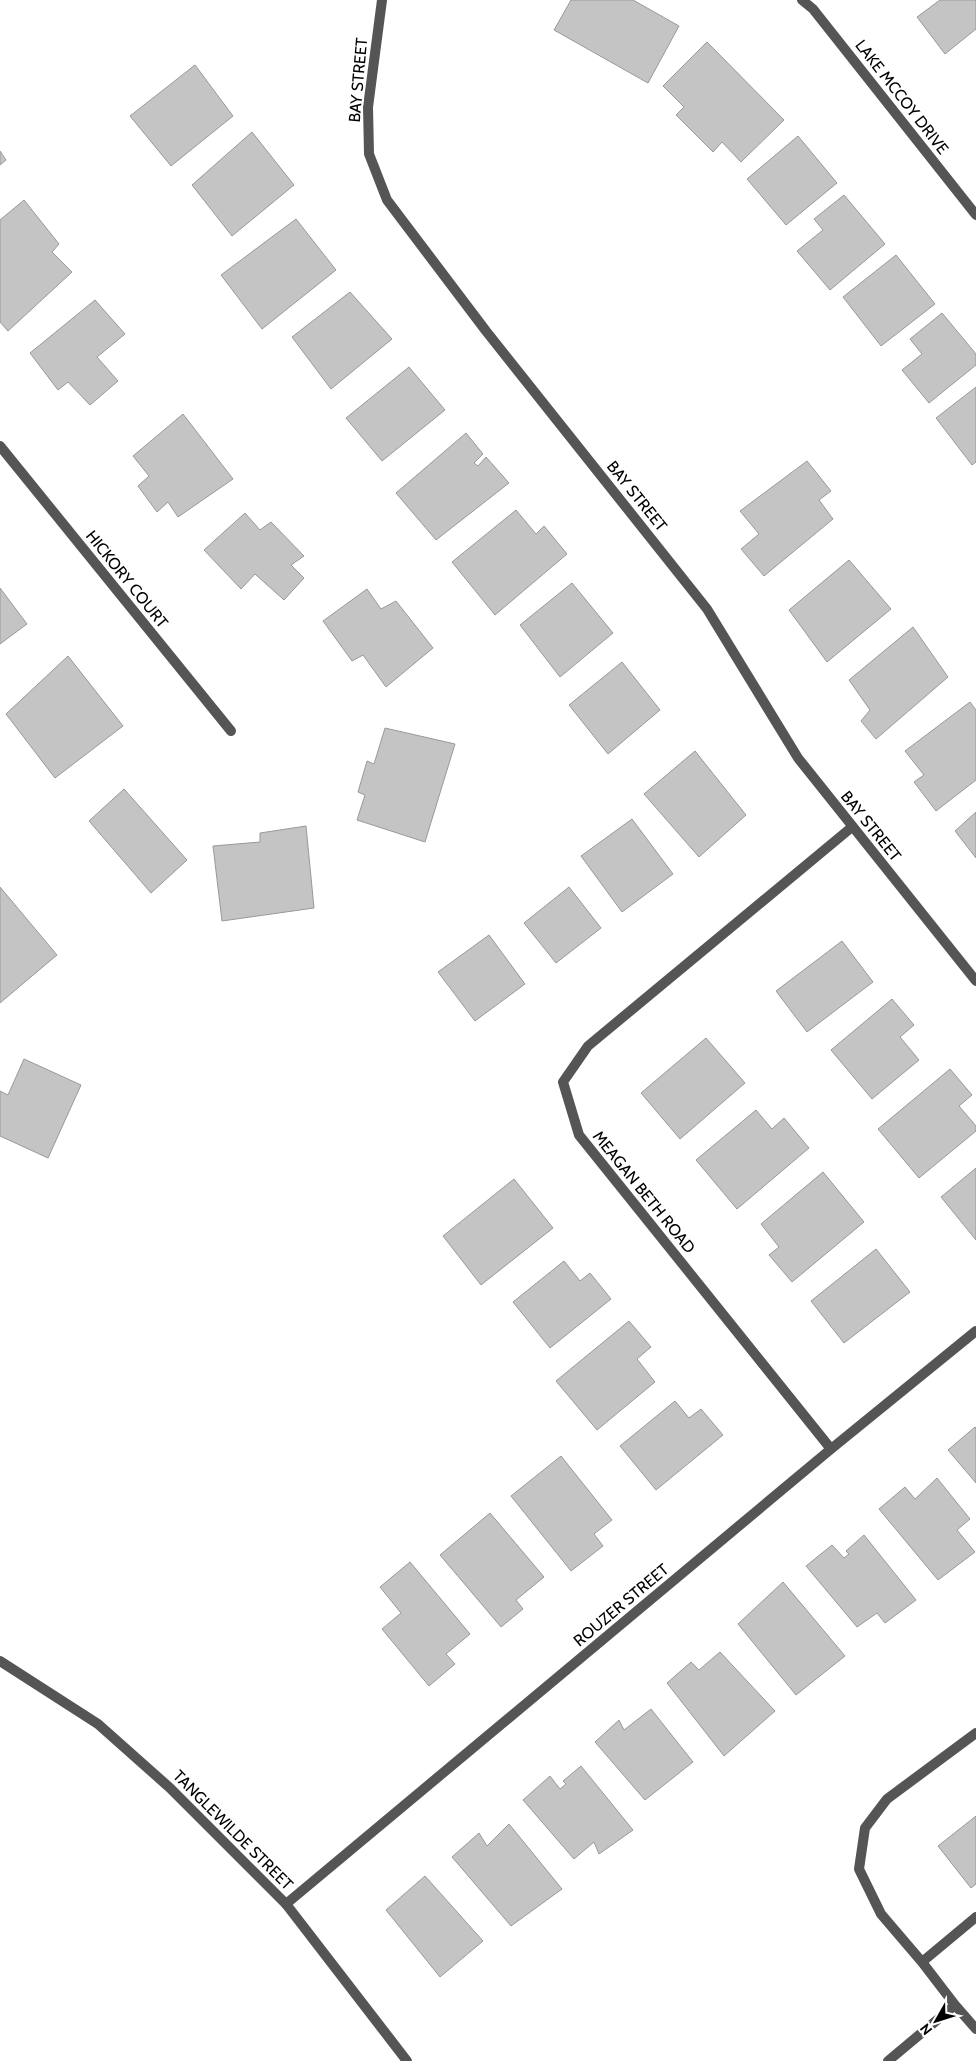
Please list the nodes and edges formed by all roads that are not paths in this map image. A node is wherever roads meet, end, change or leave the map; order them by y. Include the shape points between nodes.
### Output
1 (382, 0) edge
2 (802, 0) edge
3 (976, 215) edge
4 (0, 446) edge
5 (232, 731) dead end
6 (852, 827) junction
7 (976, 981) edge
8 (976, 1331) edge
9 (831, 1449) junction
10 (0, 1661) edge
11 (976, 1734) edge
12 (286, 1904) junction
13 (976, 1917) edge
14 (922, 1962) junction
15 (955, 2004) junction
16 (976, 2029) edge
17 (407, 2061) edge
18 (888, 2061) edge

1 - 6 street, BAY STREET via 368,107 368,154 387,200 486,331 707,608 798,758
2 - 3 street, LAKE MCCOY DRIVE via 813,9
4 - 5 street, HICKORY COURT
6 - 7 street, BAY STREET
6 - 9 street, MEAGAN BETH ROAD via 588,1046 563,1082 579,1135
8 - 9 street, ROUZER STREET
9 - 12 street, ROUZER STREET
10 - 12 street, TANGLEWILDE STREET via 98,1724 170,1788
11 - 14 street via 887,1799 865,1828 859,1869 881,1914
12 - 17 street, TANGLEWILDE STREET
13 - 14 street
14 - 15 street
15 - 16 street
15 - 18 street

